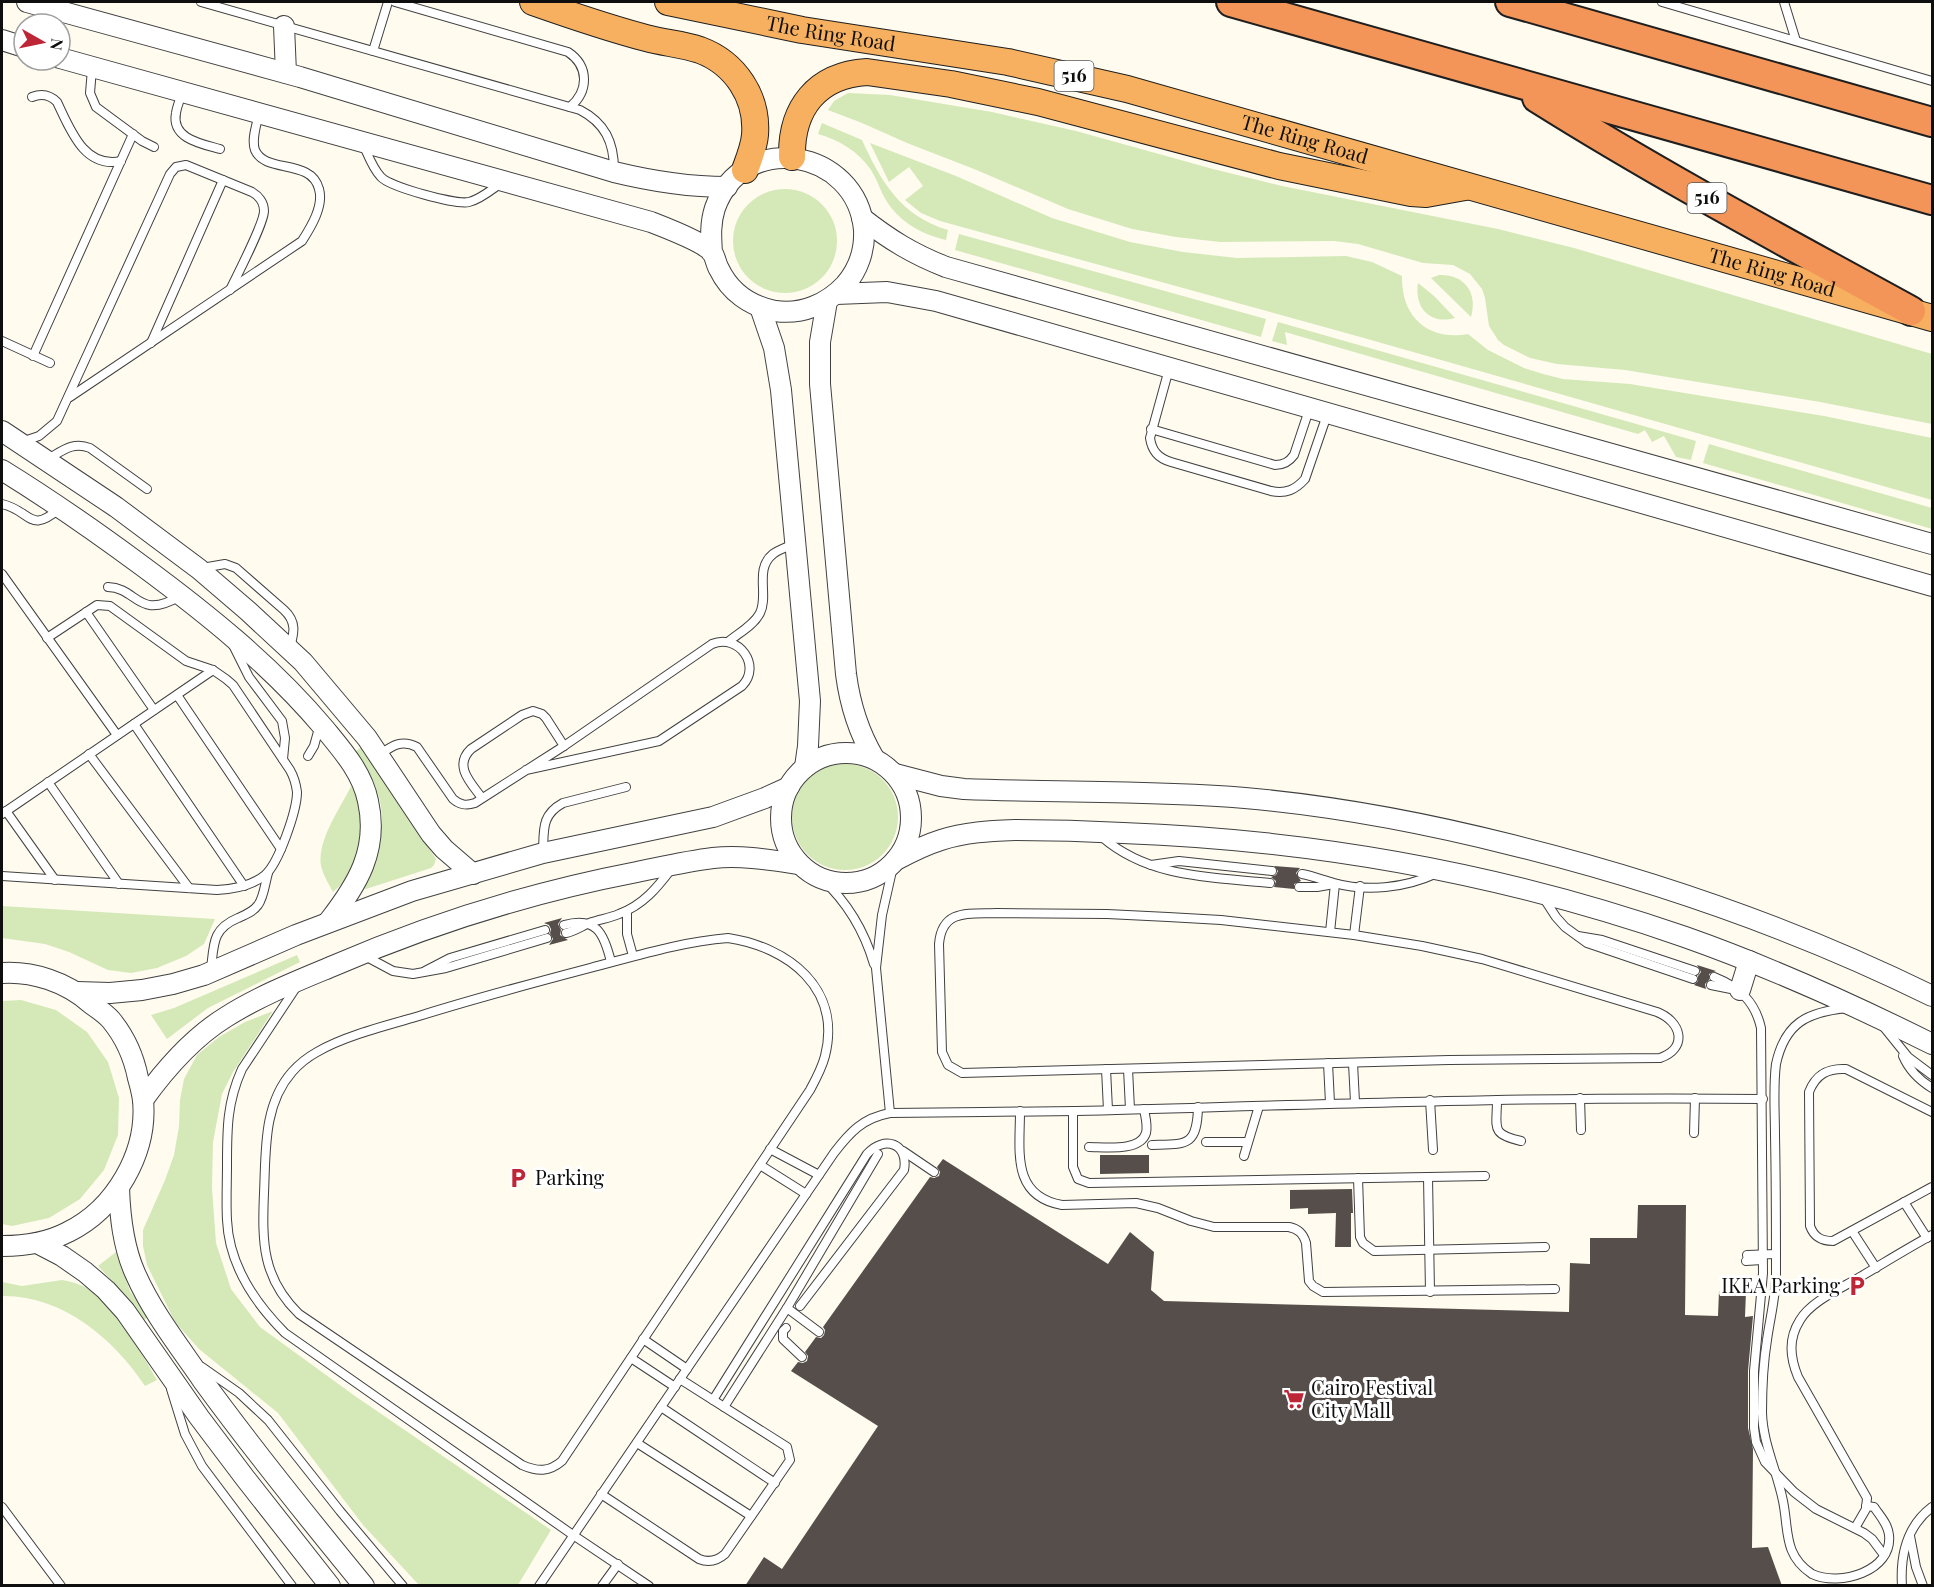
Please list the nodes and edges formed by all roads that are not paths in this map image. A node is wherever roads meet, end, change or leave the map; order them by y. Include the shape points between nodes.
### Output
1 (201, 2) edge
2 (388, 2) edge
3 (395, 2) edge
4 (533, 2) edge
5 (668, 2) edge
6 (1231, 2) edge
7 (1510, 2) edge
8 (1662, 2) edge
9 (1784, 2) edge
10 (40, 3) edge
11 (284, 26) junction
12 (1796, 41) junction
13 (373, 51) junction
14 (72, 61) edge
15 (92, 67) junction
16 (286, 73) junction
17 (1506, 80) junction
18 (1932, 81) edge
19 (182, 92) junction
20 (32, 97) dead end
21 (570, 107) junction
22 (260, 112) junction
23 (1932, 122) edge
24 (133, 134) junction
25 (361, 140) junction
26 (154, 147) dead end
27 (220, 149) dead end
28 (792, 157) junction
29 (122, 161) junction
30 (614, 172) junction
31 (736, 178) junction
32 (223, 180) junction
33 (506, 181) junction
34 (1472, 187) junction
35 (1932, 200) edge
36 (862, 218) junction
37 (712, 253) junction
38 (230, 290) junction
39 (832, 297) junction
40 (760, 307) junction
41 (1922, 315) edge
42 (2, 341) edge
43 (151, 343) junction
44 (33, 356) junction
45 (50, 363) dead end
46 (1169, 368) junction
47 (68, 398) junction
48 (1319, 410) junction
49 (1151, 429) junction
50 (2, 431) edge
51 (19, 443) junction
52 (46, 460) junction
53 (2, 470) edge
54 (147, 489) dead end
55 (2, 504) edge
56 (60, 508) junction
57 (795, 543) junction
58 (1932, 544) edge
59 (2, 574) edge
60 (108, 586) dead end
61 (1932, 586) edge
62 (181, 595) junction
63 (86, 612) junction
64 (228, 633) junction
65 (47, 638) junction
66 (729, 641) junction
67 (213, 670) junction
68 (177, 695) junction
69 (154, 710) junction
70 (134, 724) junction
71 (320, 724) junction
72 (117, 735) junction
73 (564, 746) junction
74 (89, 754) junction
75 (379, 755) junction
76 (308, 756) dead end
77 (874, 758) junction
78 (283, 760) junction
79 (805, 767) junction
80 (526, 770) junction
81 (895, 774) junction
82 (48, 783) junction
83 (789, 786) junction
84 (626, 787) dead end
85 (482, 798) junction
86 (4, 812) edge
87 (1097, 832) junction
88 (281, 849) junction
89 (543, 853) junction
90 (895, 861) junction
91 (799, 864) junction
92 (675, 865) junction
93 (1149, 865) junction
94 (1272, 871) dead end
95 (1442, 871) junction
96 (268, 872) junction
97 (473, 873) junction
98 (1302, 874) dead end
99 (2, 876) edge
100 (822, 879) junction
101 (55, 880) junction
102 (1270, 883) dead end
103 (119, 884) junction
104 (1335, 884) junction
105 (244, 886) junction
106 (1299, 886) dead end
107 (1360, 886) junction
108 (189, 888) junction
109 (1541, 893) junction
110 (627, 911) junction
111 (329, 921) junction
112 (589, 923) junction
113 (564, 925) dead end
114 (1330, 932) junction
115 (566, 933) dead end
116 (546, 934) dead end
117 (1354, 935) junction
118 (361, 954) junction
119 (633, 956) junction
120 (1749, 961) junction
121 (611, 962) junction
122 (876, 968) junction
123 (211, 972) junction
124 (2, 973) edge
125 (1694, 975) dead end
126 (301, 980) junction
127 (1713, 981) dead end
128 (1740, 990) junction
129 (77, 992) junction
130 (1932, 996) edge
131 (1857, 1007) junction
132 (1876, 1016) junction
133 (1932, 1044) edge
134 (1900, 1049) junction
135 (1328, 1063) junction
136 (1353, 1063) junction
137 (1106, 1069) junction
138 (1128, 1069) junction
139 (1932, 1075) edge
140 (1932, 1088) edge
141 (1580, 1098) junction
142 (1695, 1098) junction
143 (1762, 1099) junction
144 (143, 1100) junction
145 (1431, 1100) junction
146 (1497, 1100) junction
147 (1355, 1102) junction
148 (1330, 1103) junction
149 (1259, 1106) junction
150 (1198, 1107) junction
151 (1130, 1109) junction
152 (1144, 1109) junction
153 (1108, 1110) junction
154 (1020, 1111) junction
155 (1073, 1111) junction
156 (1932, 1112) edge
157 (890, 1113) junction
158 (1581, 1130) dead end
159 (1694, 1133) dead end
160 (1521, 1141) dead end
161 (1206, 1142) dead end
162 (1247, 1142) junction
163 (1152, 1145) dead end
164 (1089, 1147) dead end
165 (770, 1149) junction
166 (1432, 1150) dead end
167 (903, 1151) dead end
168 (878, 1154) dead end
169 (1244, 1156) dead end
170 (760, 1165) junction
171 (934, 1172) dead end
172 (819, 1175) junction
173 (1485, 1176) dead end
174 (1428, 1177) junction
175 (1358, 1178) junction
176 (1932, 1187) edge
177 (119, 1188) junction
178 (806, 1194) junction
179 (1904, 1203) junction
180 (1852, 1231) junction
181 (1930, 1237) edge
182 (37, 1243) junction
183 (1545, 1247) dead end
184 (7, 1249) edge
185 (1430, 1250) junction
186 (1776, 1254) junction
187 (1763, 1257) junction
188 (1747, 1258) dead end
189 (1876, 1268) junction
190 (1555, 1289) dead end
191 (1430, 1292) junction
192 (800, 1306) dead end
193 (787, 1308) junction
194 (786, 1328) dead end
195 (819, 1332) dead end
196 (643, 1339) junction
197 (802, 1357) dead end
198 (187, 1358) junction
199 (631, 1358) junction
200 (687, 1369) junction
201 (166, 1370) junction
202 (680, 1379) junction
203 (675, 1388) junction
204 (713, 1400) junction
205 (662, 1407) junction
206 (724, 1407) junction
207 (637, 1443) junction
208 (1776, 1474) junction
209 (775, 1483) junction
210 (601, 1494) junction
211 (1866, 1506) junction
212 (2, 1507) edge
213 (1932, 1507) edge
214 (751, 1516) junction
215 (1855, 1528) junction
216 (1909, 1534) junction
217 (573, 1535) junction
218 (1884, 1555) junction
219 (618, 1564) junction
220 (61, 1586) edge
221 (292, 1586) edge
222 (330, 1586) edge
223 (364, 1586) edge
224 (403, 1586) edge
225 (538, 1586) edge
226 (602, 1586) edge
227 (650, 1586) edge
228 (1902, 1586) edge
229 (1923, 1586) edge

1 - 11 lane
2 - 13 lane
3 - 21 lane via 568,52 580,63 585,79 581,95
4 - 31 highway via 698,50 726,64 746,89 755,120 751,154
5 - 34 highway, The Ring Road / 516 via 802,30 945,51 1068,75
6 - 17 highway, 516
7 - 23 highway
8 - 12 lane
9 - 12 lane
10 - 16 street
11 - 13 lane
11 - 16 street
12 - 18 lane
13 - 21 lane
14 - 15 street
15 - 19 street
15 - 24 lane via 90,93 96,107
16 - 30 street
17 - 35 highway, 516
17 - 41 highway, 516 via 1749,222
19 - 22 street
19 - 27 lane via 176,113 180,132 192,141
20 - 29 lane via 43,94 57,102 85,152 102,161
21 - 30 lane via 591,116 608,134
22 - 25 street
22 - 38 lane via 253,141 258,155 308,173 321,198 302,241
24 - 26 lane
24 - 29 lane
25 - 33 street
25 - 33 lane via 382,179 453,202 478,199
28 - 31 street via 760,162
28 - 34 highway via 796,123 812,95 837,78 867,72 1038,102 1279,166 1411,193
28 - 36 street via 812,161 845,183
29 - 44 lane
30 - 31 street via 702,187
31 - 37 street via 716,207 711,229
32 - 38 lane via 257,195 264,211
32 - 43 lane
32 - 47 lane via 186,165 172,170
33 - 37 street via 651,222
34 - 41 highway, The Ring Road / 516
36 - 39 street via 860,259 850,278
36 - 58 street via 902,247 946,267
37 - 40 street via 725,280
38 - 43 lane
39 - 40 street via 811,308 794,311
39 - 46 street via 886,292 912,295
39 - 77 street via 820,342 820,384 846,674 854,718
40 - 57 street via 778,369
42 - 44 lane
43 - 47 lane
44 - 45 lane
46 - 48 street
46 - 49 lane
47 - 51 lane via 49,429
48 - 49 lane via 1291,460 1281,465
48 - 49 lane via 1305,479 1299,486 1281,493 1162,459 1151,446
48 - 61 street
50 - 51 street
51 - 52 street
52 - 54 lane via 71,446 84,445
52 - 75 street via 116,507 249,611 303,662
53 - 56 street
55 - 56 lane via 38,521
56 - 62 street
57 - 66 lane via 772,554 764,569 759,615
57 - 79 street via 810,701
59 - 65 lane
60 - 62 lane via 145,604 162,604
62 - 64 street
63 - 65 lane
63 - 67 lane via 97,605 110,606 186,661
63 - 69 lane
64 - 71 street
64 - 78 lane via 249,677 282,721
65 - 72 lane
66 - 73 lane via 712,644
66 - 80 lane via 738,646 749,662 747,681 668,736 651,744
67 - 68 lane
67 - 78 lane via 233,685
68 - 69 lane
68 - 88 lane
69 - 70 lane
70 - 72 lane
70 - 105 lane
71 - 76 lane
71 - 111 street via 360,777 371,826 369,852 360,876
72 - 74 lane
73 - 80 lane
73 - 85 lane via 542,714 533,711 522,715 465,755 464,772
74 - 82 lane
74 - 108 lane
75 - 85 lane via 399,743 411,744 457,803 468,805
75 - 97 street via 431,834
77 - 79 street via 845,752 817,759
77 - 81 street
78 - 88 lane via 294,777 297,795
79 - 83 street
80 - 85 lane
81 - 90 street via 906,789 912,826
81 - 130 street via 964,789 1245,798 1412,821 1659,885 1830,949
82 - 86 lane
82 - 103 lane
83 - 89 street via 713,817
83 - 91 street via 783,802 783,835
84 - 89 lane via 556,807 546,819
86 - 101 lane
87 - 90 street via 964,834 941,839
87 - 93 lane via 1121,851
87 - 95 street via 1243,840
88 - 96 lane
89 - 97 street
90 - 100 street via 885,871 861,882
90 - 122 lane via 882,915
91 - 92 street via 714,858
91 - 100 street
92 - 110 lane via 648,897
92 - 118 street via 521,899
93 - 94 lane via 1179,861
93 - 102 lane via 1178,873
95 - 107 lane via 1408,884
95 - 109 street
96 - 105 lane
96 - 123 lane via 255,908 226,923 217,935
97 - 111 street
98 - 104 lane
99 - 101 lane
100 - 122 lane via 855,917
101 - 103 lane
103 - 108 lane
104 - 106 lane
104 - 107 lane
104 - 114 lane
105 - 108 lane via 217,890
107 - 117 lane
109 - 120 street
109 - 125 lane via 1556,917 1593,946
110 - 112 lane
110 - 119 lane via 627,934
111 - 123 street
112 - 113 lane
112 - 115 lane
112 - 121 lane via 605,939
114 - 117 lane
114 - 137 lane via 1221,920 1107,914 962,914 945,924 939,944 942,1047 945,1061 952,1069 967,1073
116 - 118 lane via 424,972 403,974
117 - 136 lane via 1482,959 1626,1001 1666,1016 1679,1035 1674,1050 1660,1058
118 - 126 street
119 - 121 lane
119 - 165 lane via 728,938 778,953 809,978 826,1016 825,1057 810,1090
120 - 128 street
120 - 131 street
121 - 199 lane via 403,1021 330,1046 305,1060 285,1080 270,1111 263,1223 271,1274 280,1293 299,1314 532,1470 543,1471 562,1461
122 - 157 lane
123 - 129 street via 142,990
124 - 129 street via 47,978
126 - 144 street via 250,1004 201,1035
126 - 217 lane via 242,1069 228,1115 227,1221 236,1264 245,1283 285,1333
127 - 128 lane
128 - 143 lane via 1752,1003 1761,1028
129 - 144 street via 117,1029 134,1058
131 - 132 street
131 - 186 lane via 1815,1014 1799,1022 1786,1034 1779,1050 1775,1072
132 - 133 street
132 - 134 lane
134 - 139 lane
134 - 140 lane via 1911,1070
135 - 136 lane
135 - 138 lane
135 - 148 lane
136 - 147 lane
137 - 138 lane
137 - 153 lane
138 - 151 lane
141 - 142 lane
141 - 146 lane
141 - 158 lane
142 - 143 lane
142 - 159 lane
143 - 187 lane
144 - 177 street via 142,1131 134,1161
145 - 146 lane
145 - 147 lane
145 - 166 lane
146 - 160 lane via 1500,1134
147 - 148 lane
148 - 149 lane
149 - 150 lane
149 - 162 lane
150 - 152 lane
150 - 163 lane via 1192,1137 1180,1144
151 - 152 lane
151 - 153 lane
152 - 164 lane via 1146,1134 1139,1142
153 - 155 lane
154 - 155 lane
154 - 157 lane
154 - 191 lane via 1020,1167 1030,1189 1050,1203 1136,1203 1214,1227 1295,1228 1304,1237 1309,1281 1317,1290
155 - 175 lane via 1074,1167 1078,1179 1084,1182
156 - 180 lane via 1846,1069 1827,1070 1813,1083 1809,1092 1810,1226 1818,1239 1825,1241
157 - 172 lane via 866,1120 850,1131
161 - 162 lane
162 - 169 lane
165 - 170 lane
165 - 172 lane
167 - 171 lane
168 - 193 lane
170 - 178 lane
170 - 196 lane
172 - 178 lane
173 - 174 lane
174 - 175 lane
174 - 185 lane
175 - 185 lane via 1363,1243 1374,1251
176 - 179 lane
177 - 182 street via 96,1213 68,1232
177 - 198 street via 120,1217 134,1271
178 - 200 lane
179 - 180 lane
179 - 181 lane
180 - 189 lane
181 - 189 lane
182 - 184 street
182 - 201 street via 70,1261 106,1290
183 - 185 lane
185 - 191 lane
186 - 187 lane
186 - 208 lane via 1762,1399 1766,1441
187 - 188 lane
187 - 208 lane via 1755,1351 1754,1428 1758,1449
189 - 211 lane via 1821,1300 1801,1317 1790,1347 1798,1377 1865,1493
190 - 191 lane
192 - 204 lane via 904,1170 904,1157 897,1146 879,1144 867,1154
193 - 195 lane
193 - 206 lane
194 - 197 lane via 783,1339
196 - 199 lane
196 - 200 lane
198 - 223 street
198 - 224 lane via 239,1393 268,1420
199 - 203 lane
200 - 202 lane
201 - 221 lane via 178,1416 202,1466
201 - 222 street
202 - 203 lane
202 - 204 lane
203 - 205 lane
204 - 206 lane
205 - 207 lane
205 - 209 lane
206 - 209 lane via 787,1447 790,1460
207 - 210 lane
207 - 214 lane
208 - 215 lane via 1804,1501
208 - 218 lane via 1790,1547 1803,1568 1816,1577 1843,1581 1866,1573
209 - 214 lane
210 - 214 lane via 705,1561 725,1554
210 - 217 lane
211 - 215 lane
211 - 218 lane via 1874,1508 1887,1526 1889,1541
212 - 220 lane
213 - 216 lane
215 - 218 lane via 1872,1539
216 - 228 lane via 1902,1559
216 - 229 lane
217 - 219 lane
217 - 225 lane
219 - 226 lane
219 - 227 lane

